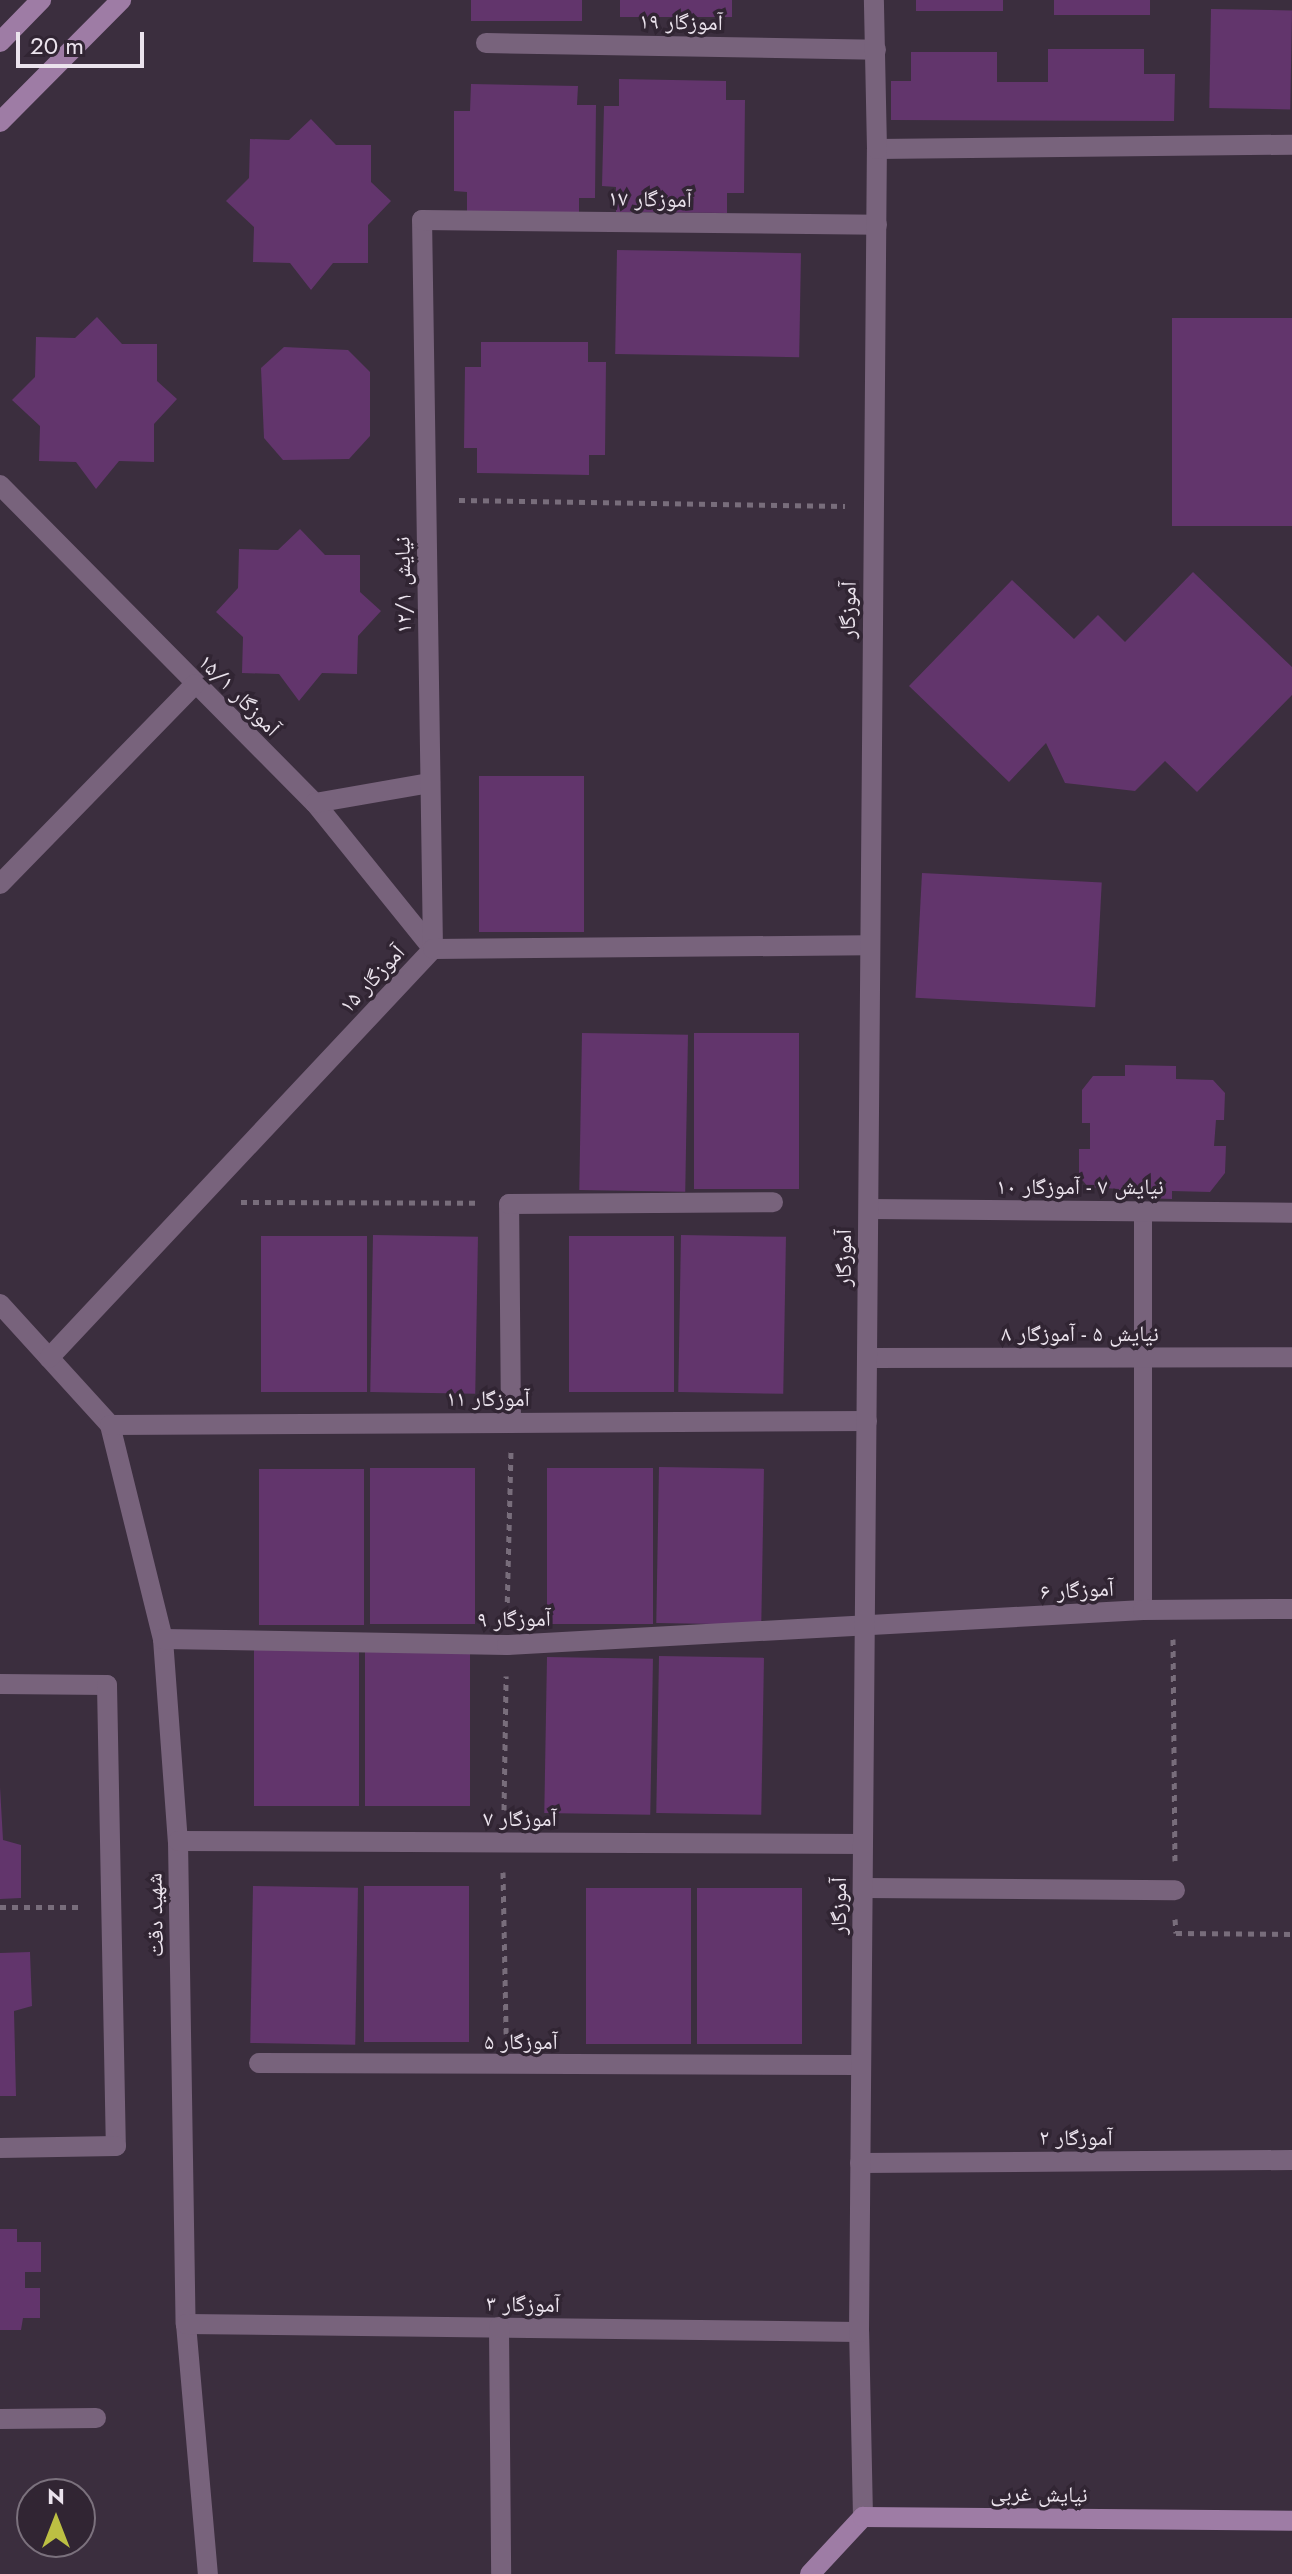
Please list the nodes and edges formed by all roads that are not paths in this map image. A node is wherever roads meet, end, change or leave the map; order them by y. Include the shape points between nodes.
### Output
1 (41, 0) edge
2 (121, 0) edge
3 (874, 0) edge
4 (0, 42) edge
5 (486, 43) dead end
6 (876, 50) junction
7 (0, 122) edge
8 (1292, 145) edge
9 (877, 149) junction
10 (422, 220) joint
11 (877, 225) junction
12 (0, 485) edge
13 (195, 684) junction
14 (430, 783) junction
15 (315, 803) junction
16 (0, 884) edge
17 (867, 945) junction
18 (433, 949) junction
19 (773, 1202) dead end
20 (869, 1209) junction
21 (1143, 1212) junction
22 (1292, 1213) edge
23 (0, 1304) edge
24 (1292, 1357) edge
25 (49, 1358) junction
26 (867, 1358) junction
27 (1144, 1358) junction
28 (867, 1421) junction
29 (511, 1423) junction
30 (110, 1425) junction
31 (1292, 1609) edge
32 (1143, 1610) junction
33 (865, 1626) junction
34 (163, 1639) junction
35 (0, 1684) edge
36 (178, 1841) junction
37 (863, 1844) junction
38 (863, 1888) junction
39 (1175, 1890) road end
40 (259, 2063) dead end
41 (861, 2065) junction
42 (0, 2148) edge
43 (1292, 2160) edge
44 (860, 2163) junction
45 (186, 2324) junction
46 (499, 2327) junction
47 (859, 2332) junction
48 (96, 2418) dead end
49 (0, 2419) edge
50 (863, 2517) junction
51 (1292, 2521) edge
52 (208, 2574) edge
53 (501, 2574) edge
54 (810, 2574) edge

1 - 4 street
2 - 7 street
3 - 6 street, آموزگار
5 - 6 street, آموزگار ۱۹
6 - 9 street, آموزگار
8 - 9 street
9 - 11 street, آموزگار
10 - 11 street, آموزگار ۱۷
10 - 14 street, نیایش ۱۲/۱
11 - 17 street, آموزگار
12 - 13 street, آموزگار ۱۵/۱
13 - 15 street, آموزگار ۱۵/۱
13 - 16 street
14 - 15 street
14 - 18 street, نیایش ۱۲/۱
15 - 18 street, آموزگار ۱۵/۱
17 - 18 street, آموزگار ۱۵
17 - 20 street, آموزگار
18 - 25 street, آموزگار ۱۵
19 - 29 street via 509,1204
20 - 21 street, نیایش ۷ - آموزگار ۱۰
20 - 26 street, آموزگار
21 - 22 street, نیایش ۷ - آموزگار ۱۰
21 - 27 lane
23 - 25 street, شهید دقت
24 - 27 street, نیایش ۵ - آموزگار ۸
25 - 30 street, شهید دقت
26 - 27 street, نیایش ۵ - آموزگار ۸
26 - 28 street, آموزگار
27 - 32 lane
28 - 29 street, آموزگار ۱۱
28 - 33 street, آموزگار
29 - 30 street, آموزگار ۱۱
30 - 34 street, شهید دقت
31 - 32 street, آموزگار ۶
32 - 33 street, آموزگار ۶
33 - 34 street, آموزگار ۹ via 507,1645
33 - 37 street, آموزگار
34 - 36 street, شهید دقت
35 - 42 street via 107,1685 116,2146
36 - 37 street, آموزگار ۷
36 - 45 street, شهید دقت
37 - 38 street, آموزگار
38 - 39 street
38 - 41 street, آموزگار
40 - 41 street, آموزگار ۵
41 - 44 street, آموزگار
43 - 44 street, آموزگار ۲
44 - 47 street, آموزگار
45 - 46 street, آموزگار ۳
45 - 52 street, شهید دقت
46 - 47 street, آموزگار ۳
46 - 53 street
47 - 50 street, آموزگار
48 - 49 street
50 - 51 street, نیایش غربی
50 - 54 street

